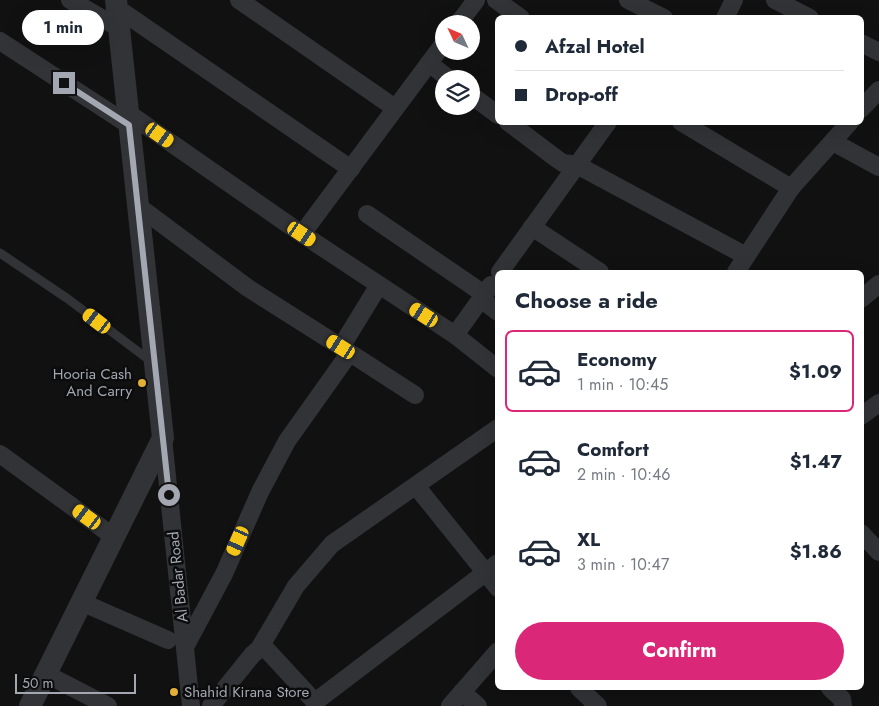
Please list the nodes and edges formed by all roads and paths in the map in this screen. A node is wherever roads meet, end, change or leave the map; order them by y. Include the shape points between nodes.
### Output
1 (70, 0) edge
2 (239, 0) edge
3 (476, 0) edge
4 (496, 0) edge
5 (628, 0) edge
6 (734, 0) edge
7 (775, 0) edge
8 (117, 12) edge
9 (465, 15) edge
10 (518, 15) edge
11 (658, 15) edge
12 (726, 15) edge
13 (804, 15) edge
14 (0, 41) edge
15 (864, 44) edge
16 (879, 52) edge
17 (435, 55) edge
18 (428, 64) junction
19 (436, 70) edge
20 (480, 102) edge
21 (395, 108) junction
22 (495, 113) edge
23 (128, 119) junction
24 (512, 125) edge
25 (606, 125) edge
26 (686, 125) edge
27 (847, 125) edge
28 (833, 142) junction
29 (577, 165) junction
30 (879, 167) edge
31 (351, 169) junction
32 (791, 188) junction
33 (138, 206) junction
34 (367, 214) dead end
35 (532, 227) junction
36 (302, 234) junction
37 (0, 253) edge
38 (746, 256) junction
39 (501, 270) edge
40 (597, 270) edge
41 (737, 270) edge
42 (495, 280) edge
43 (879, 284) edge
44 (379, 285) junction
45 (482, 296) junction
46 (864, 296) edge
47 (495, 309) edge
48 (455, 335) junction
49 (344, 349) junction
50 (155, 364) junction
51 (495, 367) edge
52 (416, 395) dead end
53 (879, 403) edge
54 (864, 414) edge
55 (495, 430) edge
56 (163, 438) junction
57 (0, 454) edge
58 (416, 486) junction
59 (864, 536) edge
60 (114, 537) junction
61 (877, 547) edge
62 (491, 567) edge
63 (495, 579) edge
64 (81, 602) junction
65 (168, 640) dead end
66 (185, 648) junction
67 (259, 649) junction
68 (495, 654) edge
69 (46, 674) junction
70 (582, 690) edge
71 (832, 690) edge
72 (462, 692) junction
73 (316, 704) edge
74 (30, 706) edge
75 (108, 706) edge
76 (191, 706) edge
77 (212, 706) edge
78 (450, 706) edge
79 (478, 706) edge
80 (598, 706) edge
81 (843, 706) edge

1 - 8 street
2 - 21 street
3 - 9 street
4 - 10 street
5 - 11 street
6 - 12 street
7 - 13 street
8 - 23 street, Al Badar Road
8 - 31 street
14 - 23 street
15 - 16 street
17 - 18 street
18 - 19 street
18 - 21 street
20 - 22 street
21 - 31 street
23 - 33 street, Al Badar Road
23 - 36 street
24 - 29 street via 556,159
25 - 29 street
26 - 32 street
27 - 28 street
28 - 30 street
28 - 32 street
29 - 35 street
29 - 38 street
31 - 36 street
32 - 38 street
33 - 49 street via 248,288
33 - 50 street, Al Badar Road
34 - 45 street
35 - 39 street
35 - 40 street
36 - 44 street
37 - 50 lane
38 - 41 street
42 - 45 street
43 - 46 street
44 - 48 street
44 - 49 street
45 - 47 street
45 - 48 street
48 - 51 street
49 - 52 street
49 - 66 street via 346,358 287,441
50 - 56 street, Al Badar Road
53 - 54 street
55 - 58 street
56 - 60 street
56 - 66 street, Al Badar Road
57 - 60 street
58 - 62 street
58 - 67 street via 332,544 296,586
59 - 61 street
60 - 64 street
62 - 63 street
62 - 73 street
64 - 65 street
64 - 69 street
66 - 76 street, Al Badar Road
67 - 73 street via 267,650
67 - 77 street
68 - 72 street
69 - 74 street
69 - 75 street
70 - 80 street
71 - 81 street via 842,698
72 - 78 street
72 - 79 street

